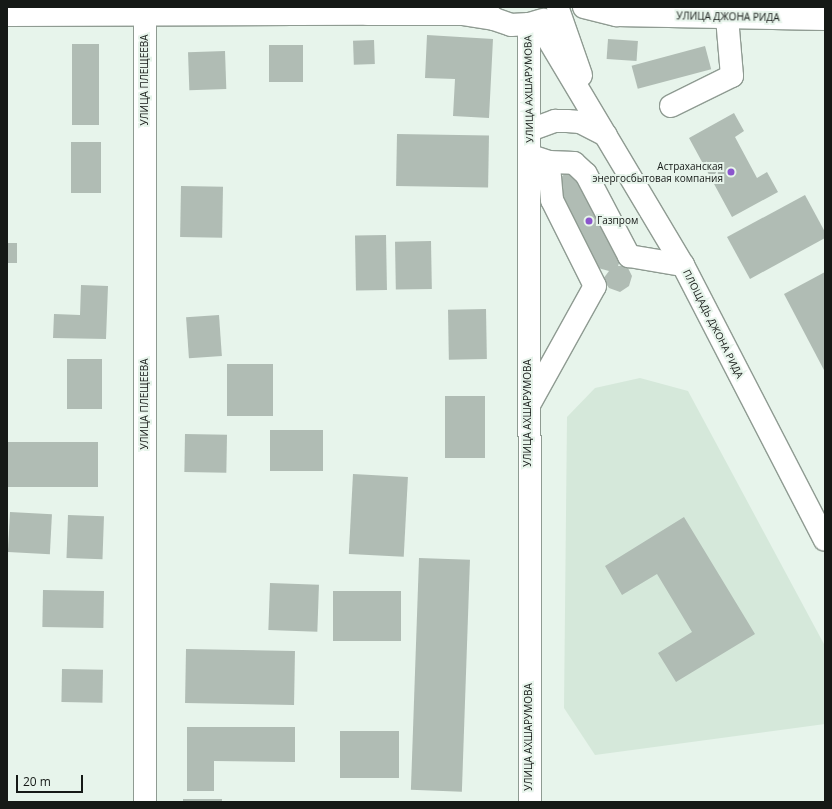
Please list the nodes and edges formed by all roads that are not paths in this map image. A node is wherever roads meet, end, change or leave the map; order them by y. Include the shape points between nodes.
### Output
1 (584, 7) edge
2 (559, 8) edge
3 (145, 10) edge
4 (375, 10) edge
5 (487, 13) edge
6 (7, 15) edge
7 (727, 18) junction
8 (825, 18) edge
9 (534, 23) junction
10 (671, 106) dead end
11 (594, 112) junction
12 (530, 130) junction
13 (606, 135) junction
14 (539, 159) junction
15 (682, 265) junction
16 (528, 407) junction
17 (825, 540) edge
18 (144, 802) edge
19 (530, 802) edge

1 - 7 street, УЛИЦА ДЖОНА РИДА via 617,15
2 - 9 street
2 - 11 street, ПЛОЩАДЬ ДЖОНА РИДА
3 - 4 street
3 - 6 street
3 - 18 street, УЛИЦА ПЛЕЩЕЕВА
4 - 5 street
5 - 9 street via 511,25
7 - 8 street, УЛИЦА ДЖОНА РИДА
7 - 10 street via 732,76
9 - 11 street, ПЛОЩАДЬ ДЖОНА РИДА
9 - 12 street, УЛИЦА АХШАРУМОВА
11 - 13 street, ПЛОЩАДЬ ДЖОНА РИДА
12 - 13 street via 555,120 580,122
12 - 14 street, УЛИЦА АХШАРУМОВА
13 - 15 street, ПЛОЩАДЬ ДЖОНА РИДА
14 - 15 street via 574,163 586,174 629,256
14 - 16 street, УЛИЦА АХШАРУМОВА
14 - 16 street via 552,200 596,286
15 - 17 street, ПЛОЩАДЬ ДЖОНА РИДА
16 - 19 street, УЛИЦА АХШАРУМОВА

